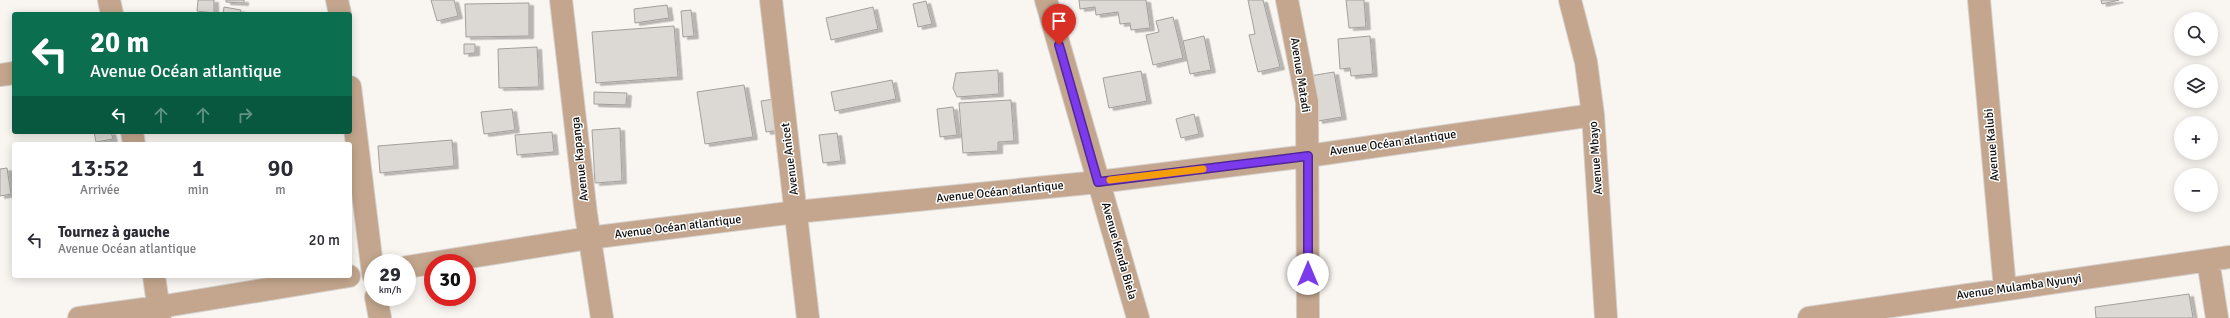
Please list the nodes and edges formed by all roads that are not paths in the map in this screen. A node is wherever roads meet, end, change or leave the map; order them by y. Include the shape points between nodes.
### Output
1 (109, 0) edge
2 (337, 0) edge
3 (561, 0) edge
4 (771, 0) edge
5 (1046, 0) edge
6 (1287, 0) edge
7 (1570, 0) edge
8 (1979, 0) edge
9 (112, 12) edge
10 (340, 12) edge
11 (12, 73) edge
12 (0, 75) edge
13 (352, 103) edge
14 (1593, 115) junction
15 (1308, 156) junction
16 (1098, 182) junction
17 (796, 212) junction
18 (589, 238) junction
19 (371, 254) edge
20 (2230, 257) edge
21 (2208, 260) junction
22 (416, 266) edge
23 (364, 274) edge
24 (352, 276) edge
25 (154, 278) edge
26 (339, 278) edge
27 (2005, 289) junction
28 (378, 306) edge
29 (160, 313) edge
30 (1869, 313) edge
31 (79, 318) edge
32 (380, 318) edge
33 (602, 318) edge
34 (808, 318) edge
35 (1138, 318) edge
36 (1308, 318) edge
37 (1606, 318) edge
38 (1809, 318) edge
39 (2217, 318) edge

1 - 9 street
2 - 10 street
3 - 18 street, Avenue Kapanga
4 - 17 street, Avenue Anicet
5 - 16 street, Avenue Kenda Biela
6 - 15 street, Avenue Matadi via 1307,102
7 - 14 street, Avenue Mbayo via 1586,62
8 - 27 street, Avenue Kalubi
11 - 12 street
13 - 19 street
14 - 15 street, Avenue Océan atlantique
14 - 37 street, Avenue Mbayo
15 - 16 street, Avenue Océan atlantique
15 - 36 street, Avenue Matadi
16 - 17 street, Avenue Océan atlantique
16 - 35 street, Avenue Kenda Biela
17 - 18 street, Avenue Océan atlantique
17 - 34 street, Avenue Anicet
18 - 22 street, Avenue Océan atlantique
18 - 33 street, Avenue Kapanga
20 - 21 street, Avenue Mulamba Nyunyi
21 - 27 street, Avenue Mulamba Nyunyi
21 - 39 street
23 - 24 street
25 - 29 street
26 - 29 street
27 - 30 street, Avenue Mulamba Nyunyi
28 - 32 street
29 - 31 street
30 - 38 street, Avenue Mulamba Nyunyi

